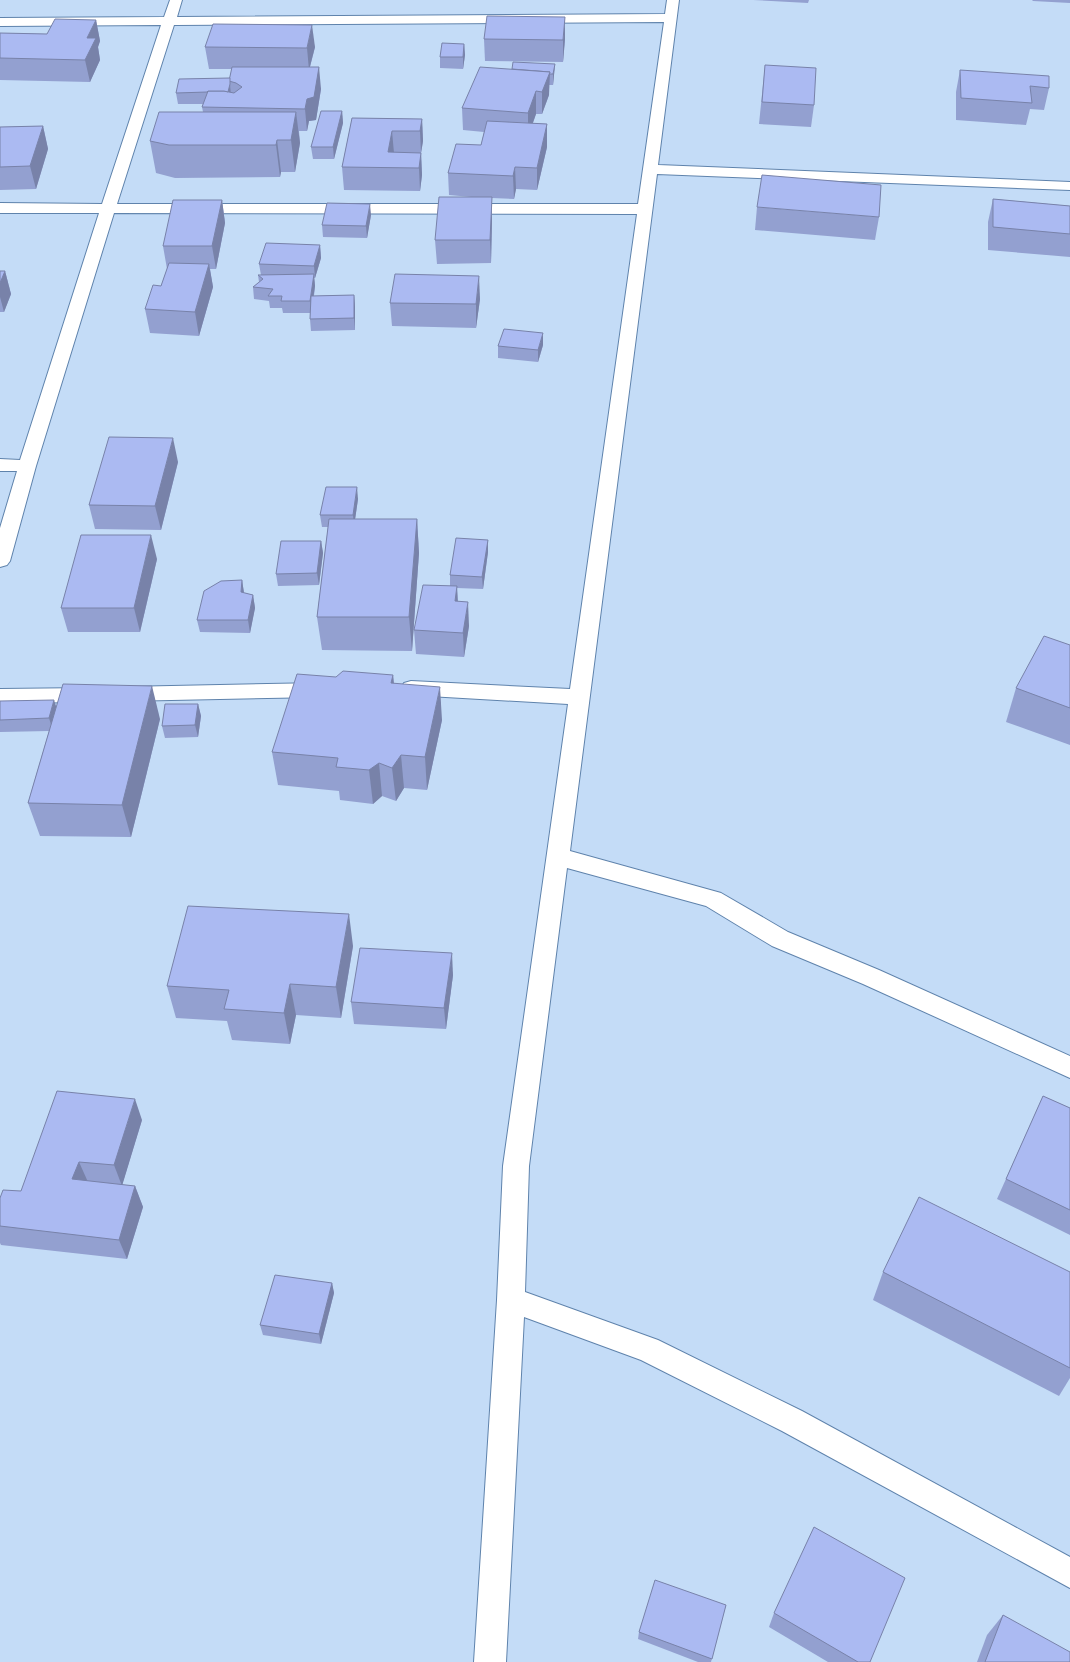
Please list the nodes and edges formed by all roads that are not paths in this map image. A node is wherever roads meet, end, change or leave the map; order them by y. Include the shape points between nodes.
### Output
1 (176, 0) edge
2 (672, 9) edge
3 (168, 21) junction
4 (0, 22) edge
5 (649, 169) junction
6 (1070, 186) edge
7 (108, 207) junction
8 (0, 208) edge
9 (644, 209) junction
10 (0, 465) edge
11 (27, 466) junction
12 (0, 561) edge
13 (394, 688) edge
14 (341, 689) edge
15 (0, 696) edge
16 (579, 697) junction
17 (557, 856) junction
18 (1070, 1067) edge
19 (511, 1300) junction
20 (1070, 1573) edge
21 (490, 1662) edge

1 - 3 street
2 - 3 street
2 - 5 street
3 - 4 street
3 - 7 street
5 - 6 street
5 - 9 street
7 - 8 street
7 - 9 street
7 - 11 street
9 - 16 street
10 - 11 street
11 - 12 street
13 - 16 street
14 - 15 street
16 - 17 street
17 - 18 street via 714,899 780,939 871,976
17 - 19 street via 516,1166
19 - 20 street via 648,1349 792,1421
19 - 21 street

